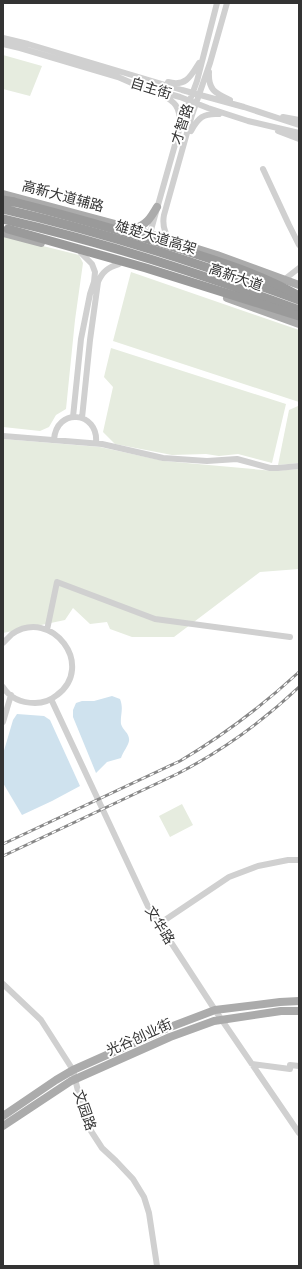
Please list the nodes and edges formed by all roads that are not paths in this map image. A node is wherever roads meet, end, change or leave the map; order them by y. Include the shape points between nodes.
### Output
1 (217, 3) edge
2 (227, 3) edge
3 (3, 38) edge
4 (3, 44) edge
5 (203, 56) junction
6 (210, 63) junction
7 (119, 71) junction
8 (154, 90) junction
9 (193, 93) junction
10 (199, 95) junction
11 (190, 100) junction
12 (196, 103) junction
13 (244, 107) junction
14 (228, 114) junction
15 (270, 115) junction
16 (299, 120) edge
17 (299, 125) edge
18 (267, 126) junction
19 (180, 127) junction
20 (299, 133) edge
21 (299, 139) edge
22 (186, 142) junction
23 (263, 169) dead end
24 (3, 194) edge
25 (3, 200) edge
26 (3, 207) edge
27 (157, 207) junction
28 (4, 226) edge
29 (134, 229) junction
30 (150, 234) junction
31 (170, 240) junction
32 (299, 244) edge
33 (146, 245) junction
34 (81, 253) junction
35 (148, 261) junction
36 (119, 264) junction
37 (299, 268) edge
38 (285, 279) junction
39 (299, 284) edge
40 (188, 285) junction
41 (299, 296) edge
42 (299, 300) edge
43 (299, 313) edge
44 (299, 324) edge
45 (73, 417) junction
46 (82, 418) junction
47 (3, 436) edge
48 (54, 440) junction
49 (96, 443) junction
50 (299, 466) edge
51 (47, 630) junction
52 (290, 637) dead end
53 (3, 643) edge
54 (3, 687) edge
55 (11, 695) junction
56 (51, 699) junction
57 (3, 722) edge
58 (299, 860) edge
59 (159, 924) junction
60 (3, 984) edge
61 (299, 1001) edge
62 (215, 1010) junction
63 (299, 1011) edge
64 (221, 1020) junction
65 (252, 1064) junction
66 (299, 1066) edge
67 (73, 1070) junction
68 (76, 1079) junction
69 (3, 1116) edge
70 (3, 1126) edge
71 (299, 1133) edge
72 (157, 1266) edge

1 - 5 street, 才智路
2 - 6 street, 才智路
3 - 7 street, 自主街
4 - 8 street, 自主街
5 - 7 street via 189,79 175,84 144,74
5 - 9 street, 才智路
6 - 10 street, 才智路
6 - 13 street via 209,79 213,90
7 - 9 street, 自主街
8 - 11 street, 自主街
8 - 19 street via 175,104 180,116
9 - 10 street, 自主街
9 - 11 street, 才智路
10 - 12 street, 才智路
10 - 13 street, 自主街
11 - 12 street, 自主街
11 - 19 street, 才智路
12 - 14 street, 自主街
12 - 22 street, 才智路
13 - 15 street, 自主街
14 - 18 street, 自主街
14 - 22 street via 211,113 199,118
15 - 16 street
15 - 17 street, 自主街
18 - 20 street, 自主街
18 - 21 street
19 - 27 street, 才智路
22 - 31 street, 才智路 via 164,220 165,234
23 - 32 street
24 - 29 main road, 高新大道辅路
25 - 41 highway, bridge via 112,228 204,256 253,274
26 - 33 main road, 高新大道
26 - 42 highway, 雄楚大道高架 via 151,249
27 - 29 main road via 148,221
27 - 30 street, 才智路
28 - 34 main road
28 - 35 main road, 高新大道 via 62,236
28 - 43 highway, bridge
29 - 30 main road, 高新大道辅路
30 - 31 main road, 高新大道辅路
30 - 33 street, 才智路
31 - 38 main road, 高新大道辅路
33 - 41 main road, 高新大道
34 - 36 main road
34 - 45 street via 92,264 95,272 81,338
35 - 40 main road
35 - 43 main road, 高新大道
36 - 40 main road
36 - 46 street via 105,271 98,282
37 - 38 street
38 - 39 main road, 高新大道辅路
40 - 44 main road
45 - 46 street
45 - 48 street via 59,424 55,430
46 - 49 street via 94,428
47 - 48 street
48 - 49 street
49 - 50 street via 163,458 207,461 237,459 270,468
51 - 52 street via 57,582 155,619
51 - 53 street via 35,627 23,629
51 - 56 street via 58,636 66,646 72,663 68,682 61,692
54 - 55 street
55 - 56 street via 27,703
55 - 57 street
56 - 59 street, 文华路 via 153,917
58 - 59 street via 258,866 229,877
59 - 62 street, 文华路
60 - 67 street, 文园路 via 41,1020
61 - 62 main road, 光谷创业街
62 - 64 street, 文华路
62 - 67 main road, 光谷创业街 via 165,1028
63 - 64 main road, 光谷创业街 via 281,1011
64 - 65 street, 文华路
64 - 68 main road, 光谷创业街 via 170,1037
65 - 66 street via 290,1069 290,1065
65 - 71 street, 文华路
67 - 68 street, 文园路
67 - 69 main road, 光谷创业街
68 - 70 main road, 光谷创业街
68 - 72 street, 文园路 via 83,1112 91,1131 102,1148 133,1179 144,1197

